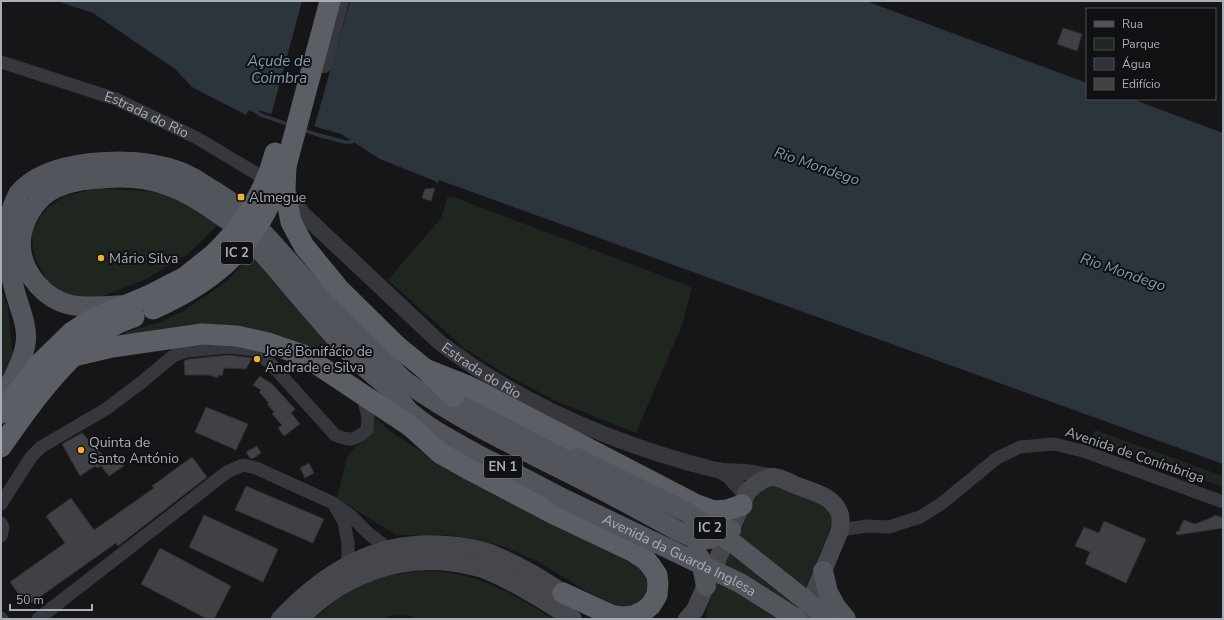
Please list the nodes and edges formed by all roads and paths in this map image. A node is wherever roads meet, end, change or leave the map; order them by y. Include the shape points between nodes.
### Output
1 (317, 1) edge
2 (330, 1) edge
3 (341, 1) edge
4 (1, 62) edge
5 (291, 164) junction
6 (288, 191) junction
7 (151, 303) junction
8 (127, 305) junction
9 (392, 354) junction
10 (74, 356) junction
11 (425, 369) junction
12 (392, 392) junction
13 (362, 394) junction
14 (454, 397) junction
15 (1, 400) edge
16 (1, 413) edge
17 (410, 426) junction
18 (447, 438) junction
19 (1, 447) edge
20 (718, 470) junction
21 (773, 477) junction
22 (558, 496) joint
23 (744, 500) junction
24 (1223, 502) edge
25 (333, 503) junction
26 (1, 504) edge
27 (839, 511) junction
28 (1, 523) edge
29 (867, 526) junction
30 (731, 530) junction
31 (840, 530) junction
32 (1, 536) edge
33 (389, 549) junction
34 (348, 564) junction
35 (824, 571) junction
36 (706, 586) junction
37 (564, 593) junction
38 (693, 616) edge
39 (38, 619) edge
40 (280, 619) edge
41 (300, 619) edge
42 (573, 619) edge
43 (602, 619) edge
44 (797, 619) edge
45 (803, 619) edge
46 (829, 619) edge
47 (846, 619) edge

1 - 7 highway, IC 2, bridge via 272,165 261,191 250,211 228,240 198,268
2 - 5 highway, IC 2
3 - 5 street
4 - 6 street, Estrada do Rio via 116,99 197,138
5 - 6 street
5 - 7 highway, IC 2, bridge via 263,219 240,250 193,290
5 - 9 highway, bridge via 285,191 290,222 304,246
6 - 20 street, Estrada do Rio via 303,214 459,358 550,410 631,444
7 - 8 highway, IC 2
7 - 10 highway, IC 2 via 132,317 97,335
8 - 12 main road via 70,304 55,299 30,275 21,250 21,236 26,220 35,204 44,195 66,184 82,180 127,176 171,186 199,199 245,234 329,331 358,362
8 - 16 highway, IC 2 via 89,321 72,332 40,363
9 - 11 highway
9 - 14 main road, Avenida da Guarda Inglesa via 426,384
9 - 15 main road via 332,311 252,220 235,205 200,182 181,172 152,164 101,162 75,165 40,176 28,185 17,195 3,223 2,247 24,319 26,337 24,352
9 - 30 main road via 404,380 459,417 678,531 699,540
10 - 13 highway via 166,338 202,334 237,336 303,355
10 - 19 highway, IC 2 via 44,389
11 - 14 highway
11 - 23 highway via 468,386 695,504 714,511 727,510
12 - 18 main road via 411,412
12 - 36 main road via 417,403 457,429 690,547 697,552 701,560
13 - 17 highway
13 - 26 street via 368,417 367,430 359,437 348,440 335,435 272,365 255,350 229,347 187,351 173,356 106,409 41,447 31,457
14 - 46 main road, Avenida da Guarda Inglesa / IC 2, bridge via 686,512 737,546
17 - 18 highway
17 - 37 highway via 440,452 470,470 632,551 646,560 657,575 657,595 651,605 633,616 611,614
18 - 22 main road, EN 1
20 - 21 street, Estrada do Rio
20 - 23 street, Estrada do Rio via 729,476
21 - 23 main road via 756,483
21 - 27 main road via 824,496
22 - 44 main road, Avenida da Guarda Inglesa / IC 2, bridge via 740,583
23 - 30 main road
24 - 29 street, Avenida de Conímbriga via 1083,451 1054,444 1020,447 997,458 941,504 920,517 889,527
25 - 33 street
25 - 34 street via 344,522
25 - 39 street via 256,468 243,465 227,472
27 - 29 street, Avenida de Conímbriga
27 - 31 main road
28 - 32 street
29 - 31 street, Avenida de Conímbriga
30 - 36 main road
31 - 35 main road
33 - 34 main road
33 - 37 main road via 437,544 462,546 486,552 525,568
34 - 40 main road via 311,589
35 - 45 main road
35 - 47 main road via 828,592
36 - 38 main road
37 - 43 main road
41 - 42 main road via 323,598 365,574 388,565 429,560 481,568 525,588

